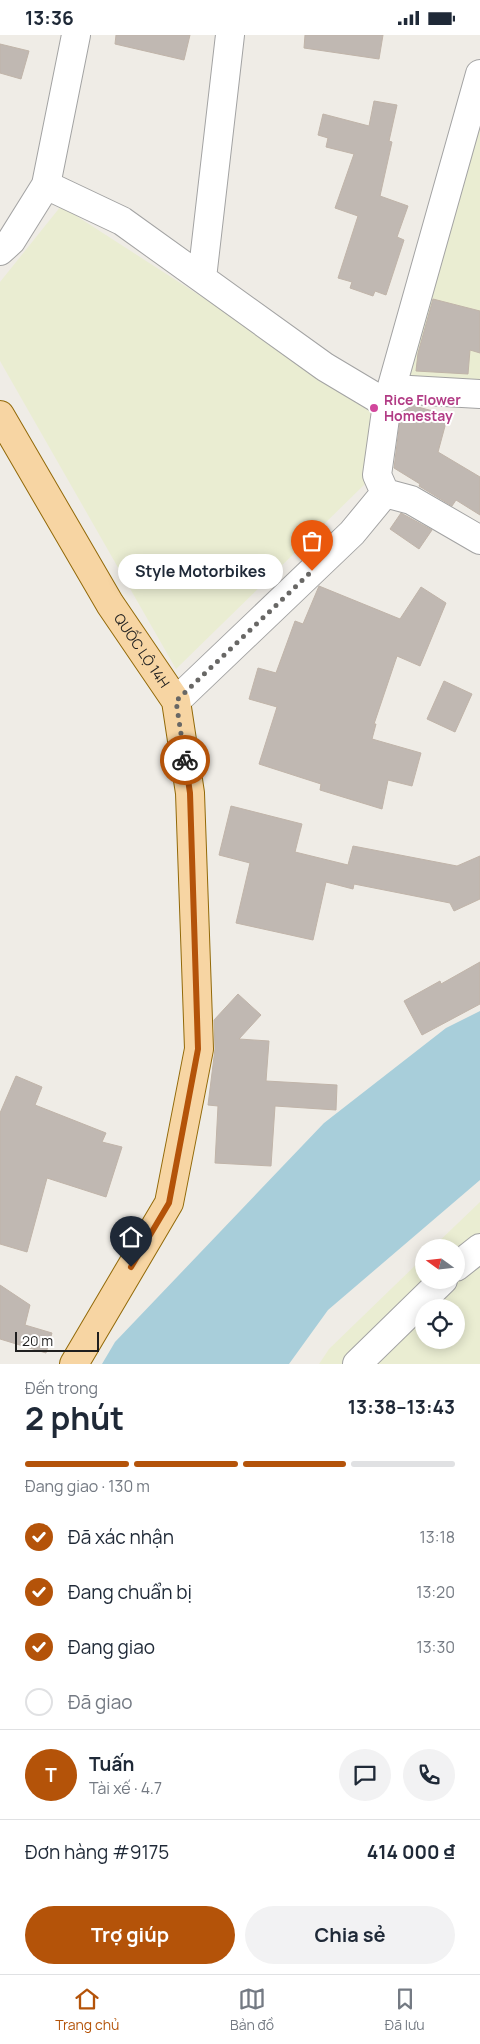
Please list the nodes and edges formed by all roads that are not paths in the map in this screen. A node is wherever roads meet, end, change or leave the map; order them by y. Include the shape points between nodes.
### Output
1 (76, 35) edge
2 (230, 35) edge
3 (480, 74) edge
4 (46, 185) junction
5 (0, 251) edge
6 (202, 278) junction
7 (480, 394) edge
8 (387, 404) junction
9 (0, 415) edge
10 (385, 493) junction
11 (480, 540) edge
12 (176, 701) junction
13 (480, 1248) edge
14 (465, 1260) edge
15 (434, 1289) edge
16 (74, 1364) edge
17 (357, 1364) edge

1 - 4 street
2 - 6 street
3 - 8 street
4 - 5 street via 11,241
4 - 6 street via 122,221
6 - 8 street via 325,367
7 - 8 street via 410,390
8 - 10 street via 377,475
9 - 12 main road, QUỐC LỘ 14H via 110,604
10 - 11 street via 411,500
10 - 12 street via 352,533
12 - 16 main road, QUỐC LỘ 14H via 190,793 198,1049 169,1203
13 - 14 street
15 - 17 street

